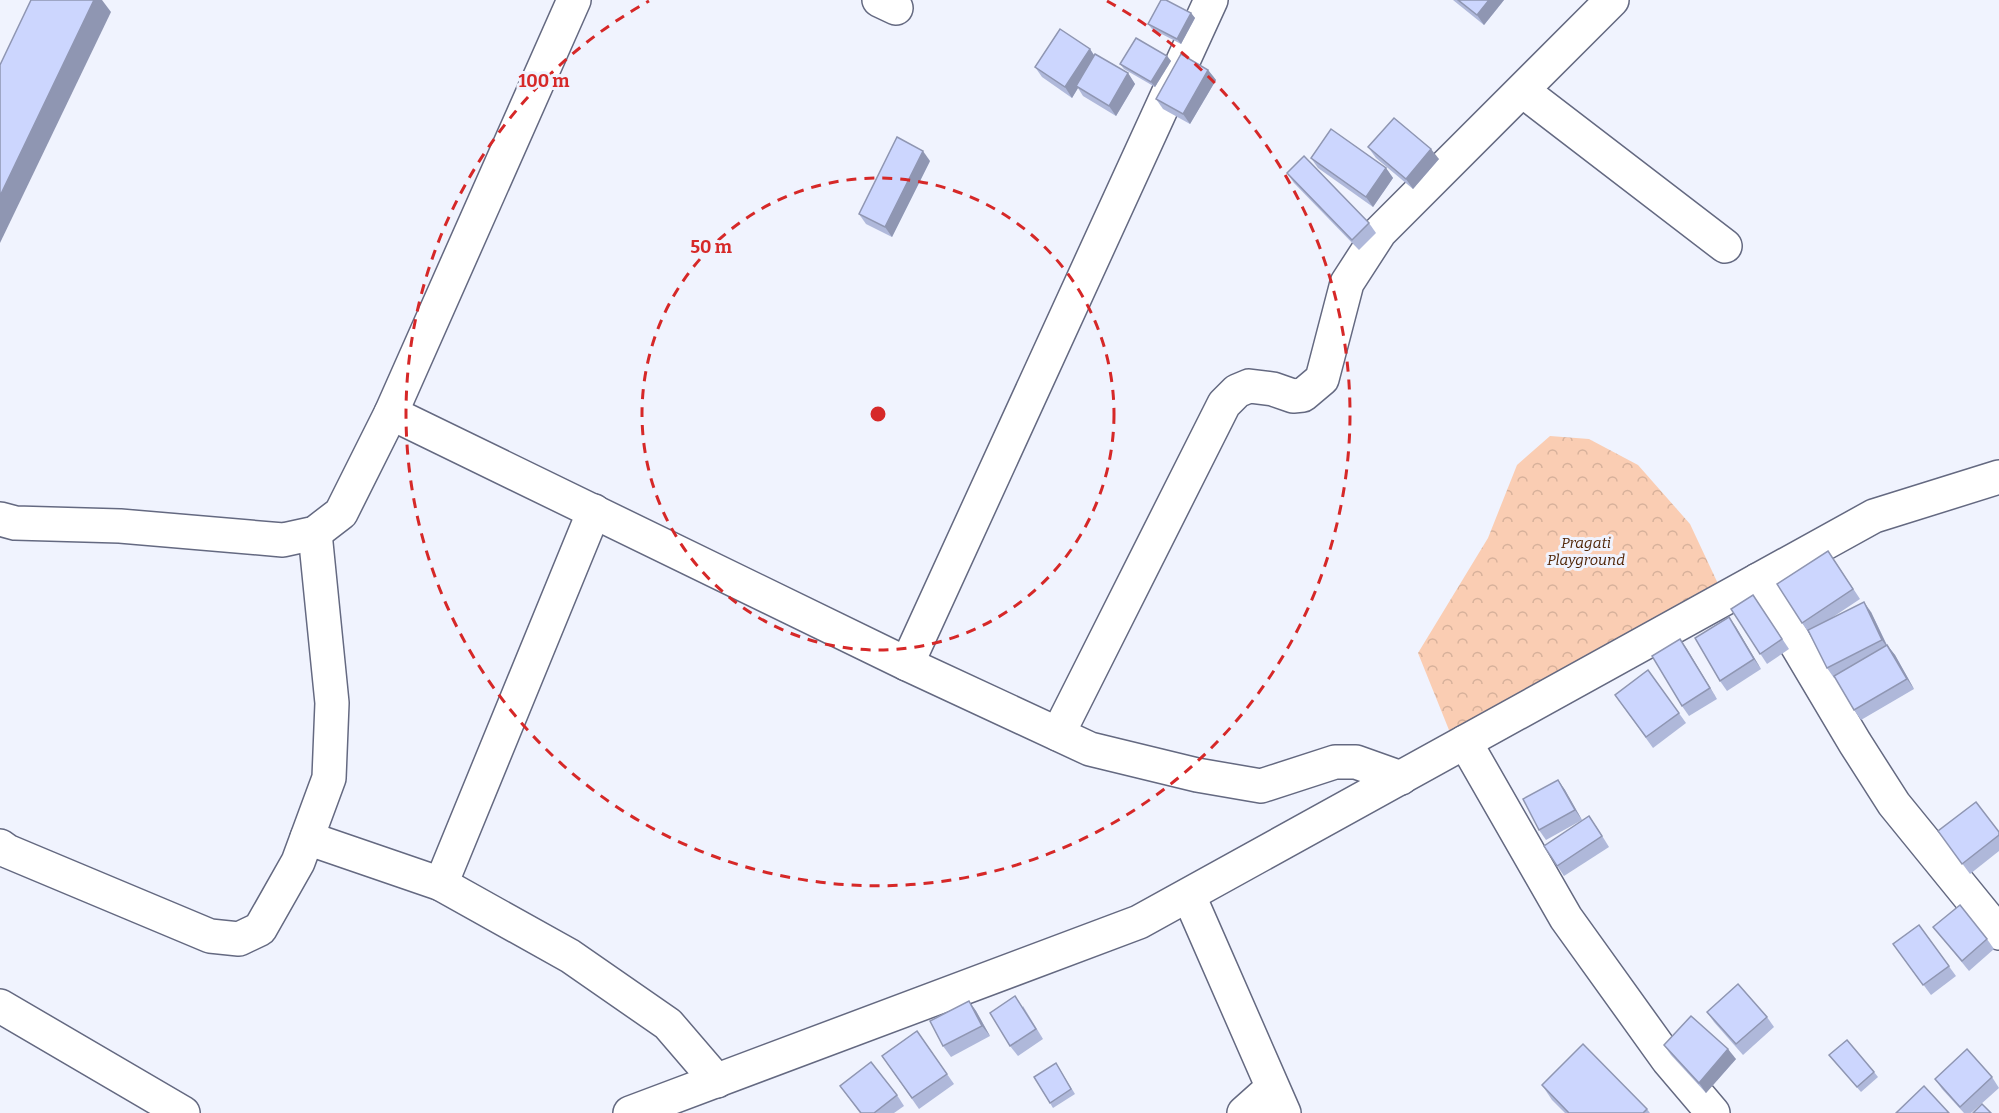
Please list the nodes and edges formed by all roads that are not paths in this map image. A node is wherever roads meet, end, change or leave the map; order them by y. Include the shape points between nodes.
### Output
1 (574, 0) edge
2 (1211, 0) edge
3 (1612, 0) edge
4 (1523, 91) junction
5 (1725, 246) dead end
6 (391, 412) junction
7 (1999, 477) edge
8 (594, 512) junction
9 (0, 519) edge
10 (315, 533) junction
11 (1758, 580) junction
12 (907, 664) junction
13 (1058, 734) junction
14 (1466, 742) junction
15 (1401, 778) junction
16 (307, 838) junction
17 (0, 846) edge
18 (441, 884) junction
19 (1189, 896) junction
20 (1999, 933) edge
21 (0, 1006) edge
22 (717, 1081) junction
23 (1278, 1101) edge
24 (183, 1113) edge
25 (630, 1113) edge
26 (1244, 1113) edge
27 (1713, 1113) edge

1 - 6 street
2 - 12 street
3 - 4 street
4 - 5 street
4 - 13 street via 1380,232 1347,284 1322,379 1303,395 1293,396 1249,386 1224,404
6 - 8 street
6 - 10 street via 341,513
7 - 11 street via 1874,516
8 - 12 street
8 - 18 street
9 - 10 street via 284,540
10 - 16 street via 332,703 328,778
11 - 14 street
11 - 20 street via 1894,804
12 - 13 street
13 - 15 street via 1090,749 1261,786 1335,762 1356,762
14 - 15 street
14 - 27 street via 1566,918 1668,1060
15 - 19 street
16 - 17 street via 298,862 260,929 239,939 210,936
16 - 18 street
18 - 22 street via 570,956 668,1024
19 - 22 street via 1139,922
19 - 23 street
21 - 24 street
22 - 25 street
23 - 26 street

